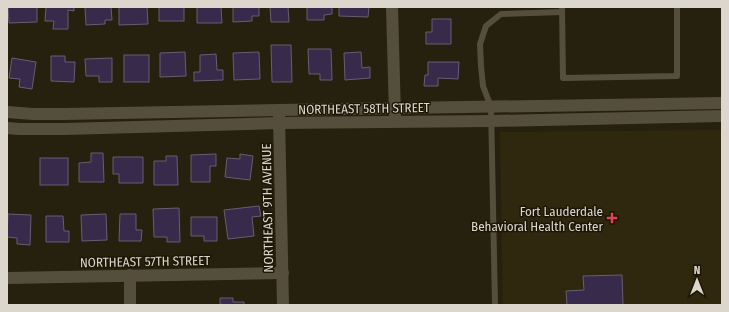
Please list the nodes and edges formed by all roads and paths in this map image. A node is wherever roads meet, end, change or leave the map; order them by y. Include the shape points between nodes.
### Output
1 (392, 7) edge
2 (677, 7) edge
3 (562, 10) edge
4 (722, 103) edge
5 (491, 107) junction
6 (395, 108) junction
7 (279, 110) junction
8 (7, 112) edge
9 (722, 116) edge
10 (492, 121) junction
11 (395, 122) junction
12 (279, 124) junction
13 (7, 128) edge
14 (283, 273) junction
15 (130, 276) junction
16 (7, 278) edge
17 (130, 305) edge
18 (283, 305) edge
19 (495, 305) edge

1 - 6 street
2 - 3 lane via 677,76 563,78
3 - 5 lane via 501,14 486,26 480,44 481,66 483,86
4 - 5 street, NORTHEAST 58TH STREET
5 - 6 street, NORTHEAST 58TH STREET
5 - 10 lane
6 - 7 street, NORTHEAST 58TH STREET
6 - 11 street
7 - 8 street, NORTHEAST 58TH STREET via 64,114
7 - 12 street, NORTHEAST 9TH AVENUE
9 - 10 street, NORTHEAST 58TH STREET
10 - 11 street, NORTHEAST 58TH STREET
10 - 19 lane
11 - 12 street, NORTHEAST 58TH STREET
12 - 13 street, NORTHEAST 58TH STREET
12 - 14 street, NORTHEAST 9TH AVENUE
14 - 15 street, NORTHEAST 57TH STREET
14 - 18 street, NORTHEAST 9TH AVENUE
15 - 16 street, NORTHEAST 57TH STREET
15 - 17 street

